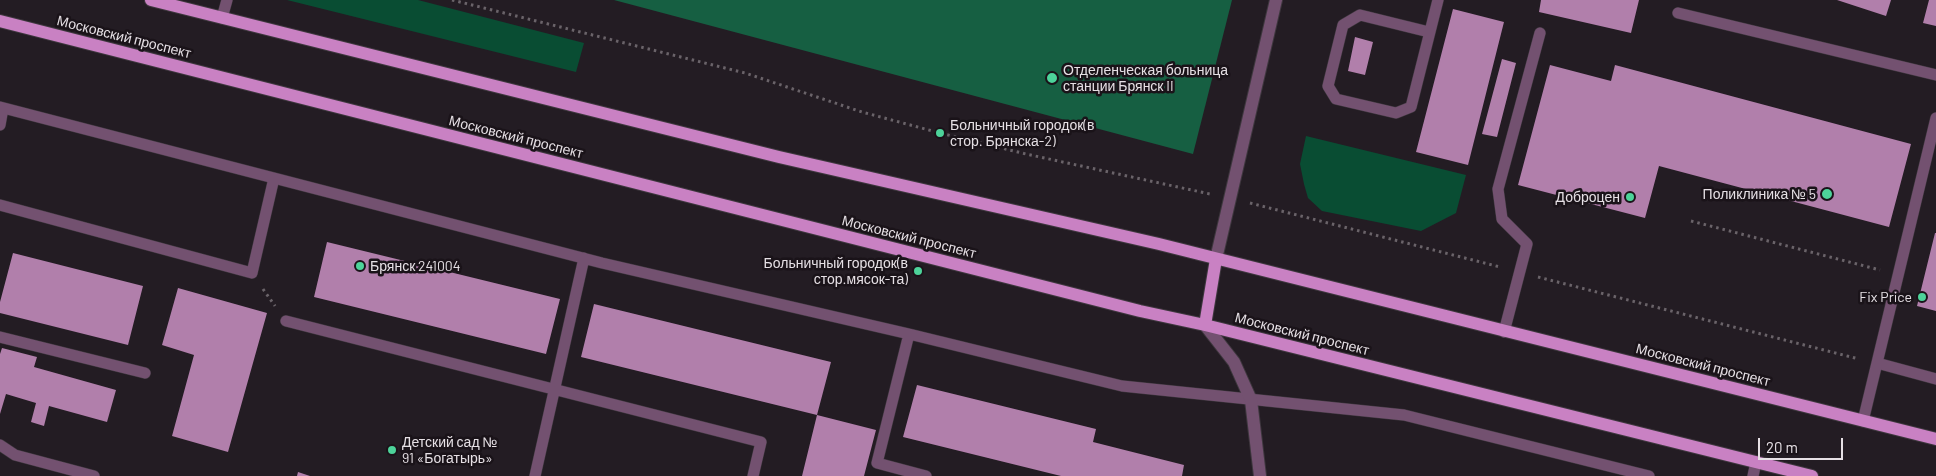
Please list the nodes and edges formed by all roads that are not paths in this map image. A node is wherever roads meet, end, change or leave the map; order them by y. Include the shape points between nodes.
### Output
1 (151, 0) edge
2 (226, 0) edge
3 (1276, 0) edge
4 (1438, 0) edge
5 (1678, 13) dead end
6 (222, 18) junction
7 (0, 22) edge
8 (1429, 32) junction
9 (1540, 33) dead end
10 (1936, 76) edge
11 (2, 108) edge
12 (1936, 118) edge
13 (0, 125) edge
14 (274, 178) junction
15 (0, 205) edge
16 (584, 258) junction
17 (1216, 259) junction
18 (286, 321) road end
19 (1205, 325) junction
20 (1504, 332) junction
21 (909, 334) junction
22 (0, 338) edge
23 (1876, 363) junction
24 (145, 373) dead end
25 (1936, 378) edge
26 (554, 390) junction
27 (1251, 400) junction
28 (1863, 421) junction
29 (1936, 439) edge
30 (0, 445) edge
31 (1756, 462) junction
32 (94, 476) edge
33 (535, 476) edge
34 (753, 476) edge
35 (926, 476) edge
36 (1260, 476) edge
37 (1649, 476) edge
38 (1753, 476) edge
39 (1812, 476) edge

1 - 6 main road, Московский проспект
2 - 6 lane
3 - 17 street
4 - 8 lane
5 - 10 lane
6 - 17 main road, Московский проспект via 779,157
7 - 19 main road, Московский проспект
8 - 8 lane via 1411,107 1396,113 1336,99 1328,86 1343,26 1360,16
9 - 20 lane via 1498,189 1502,219 1527,244
11 - 13 lane
11 - 14 lane
12 - 23 lane
14 - 15 lane via 252,272
14 - 16 lane
16 - 21 lane
16 - 26 lane
17 - 19 main road
17 - 20 main road, Московский проспект
18 - 26 lane
19 - 27 street via 1234,362
19 - 31 main road, Московский проспект
20 - 28 main road, Московский проспект
21 - 27 lane via 1122,386
21 - 35 lane via 877,464
22 - 24 lane
23 - 25 lane
23 - 28 lane
26 - 33 lane
26 - 34 lane via 761,442
27 - 36 street
27 - 37 lane via 1404,415
28 - 29 main road, Московский проспект
30 - 32 lane via 15,455
31 - 38 lane
31 - 39 main road, Московский проспект

